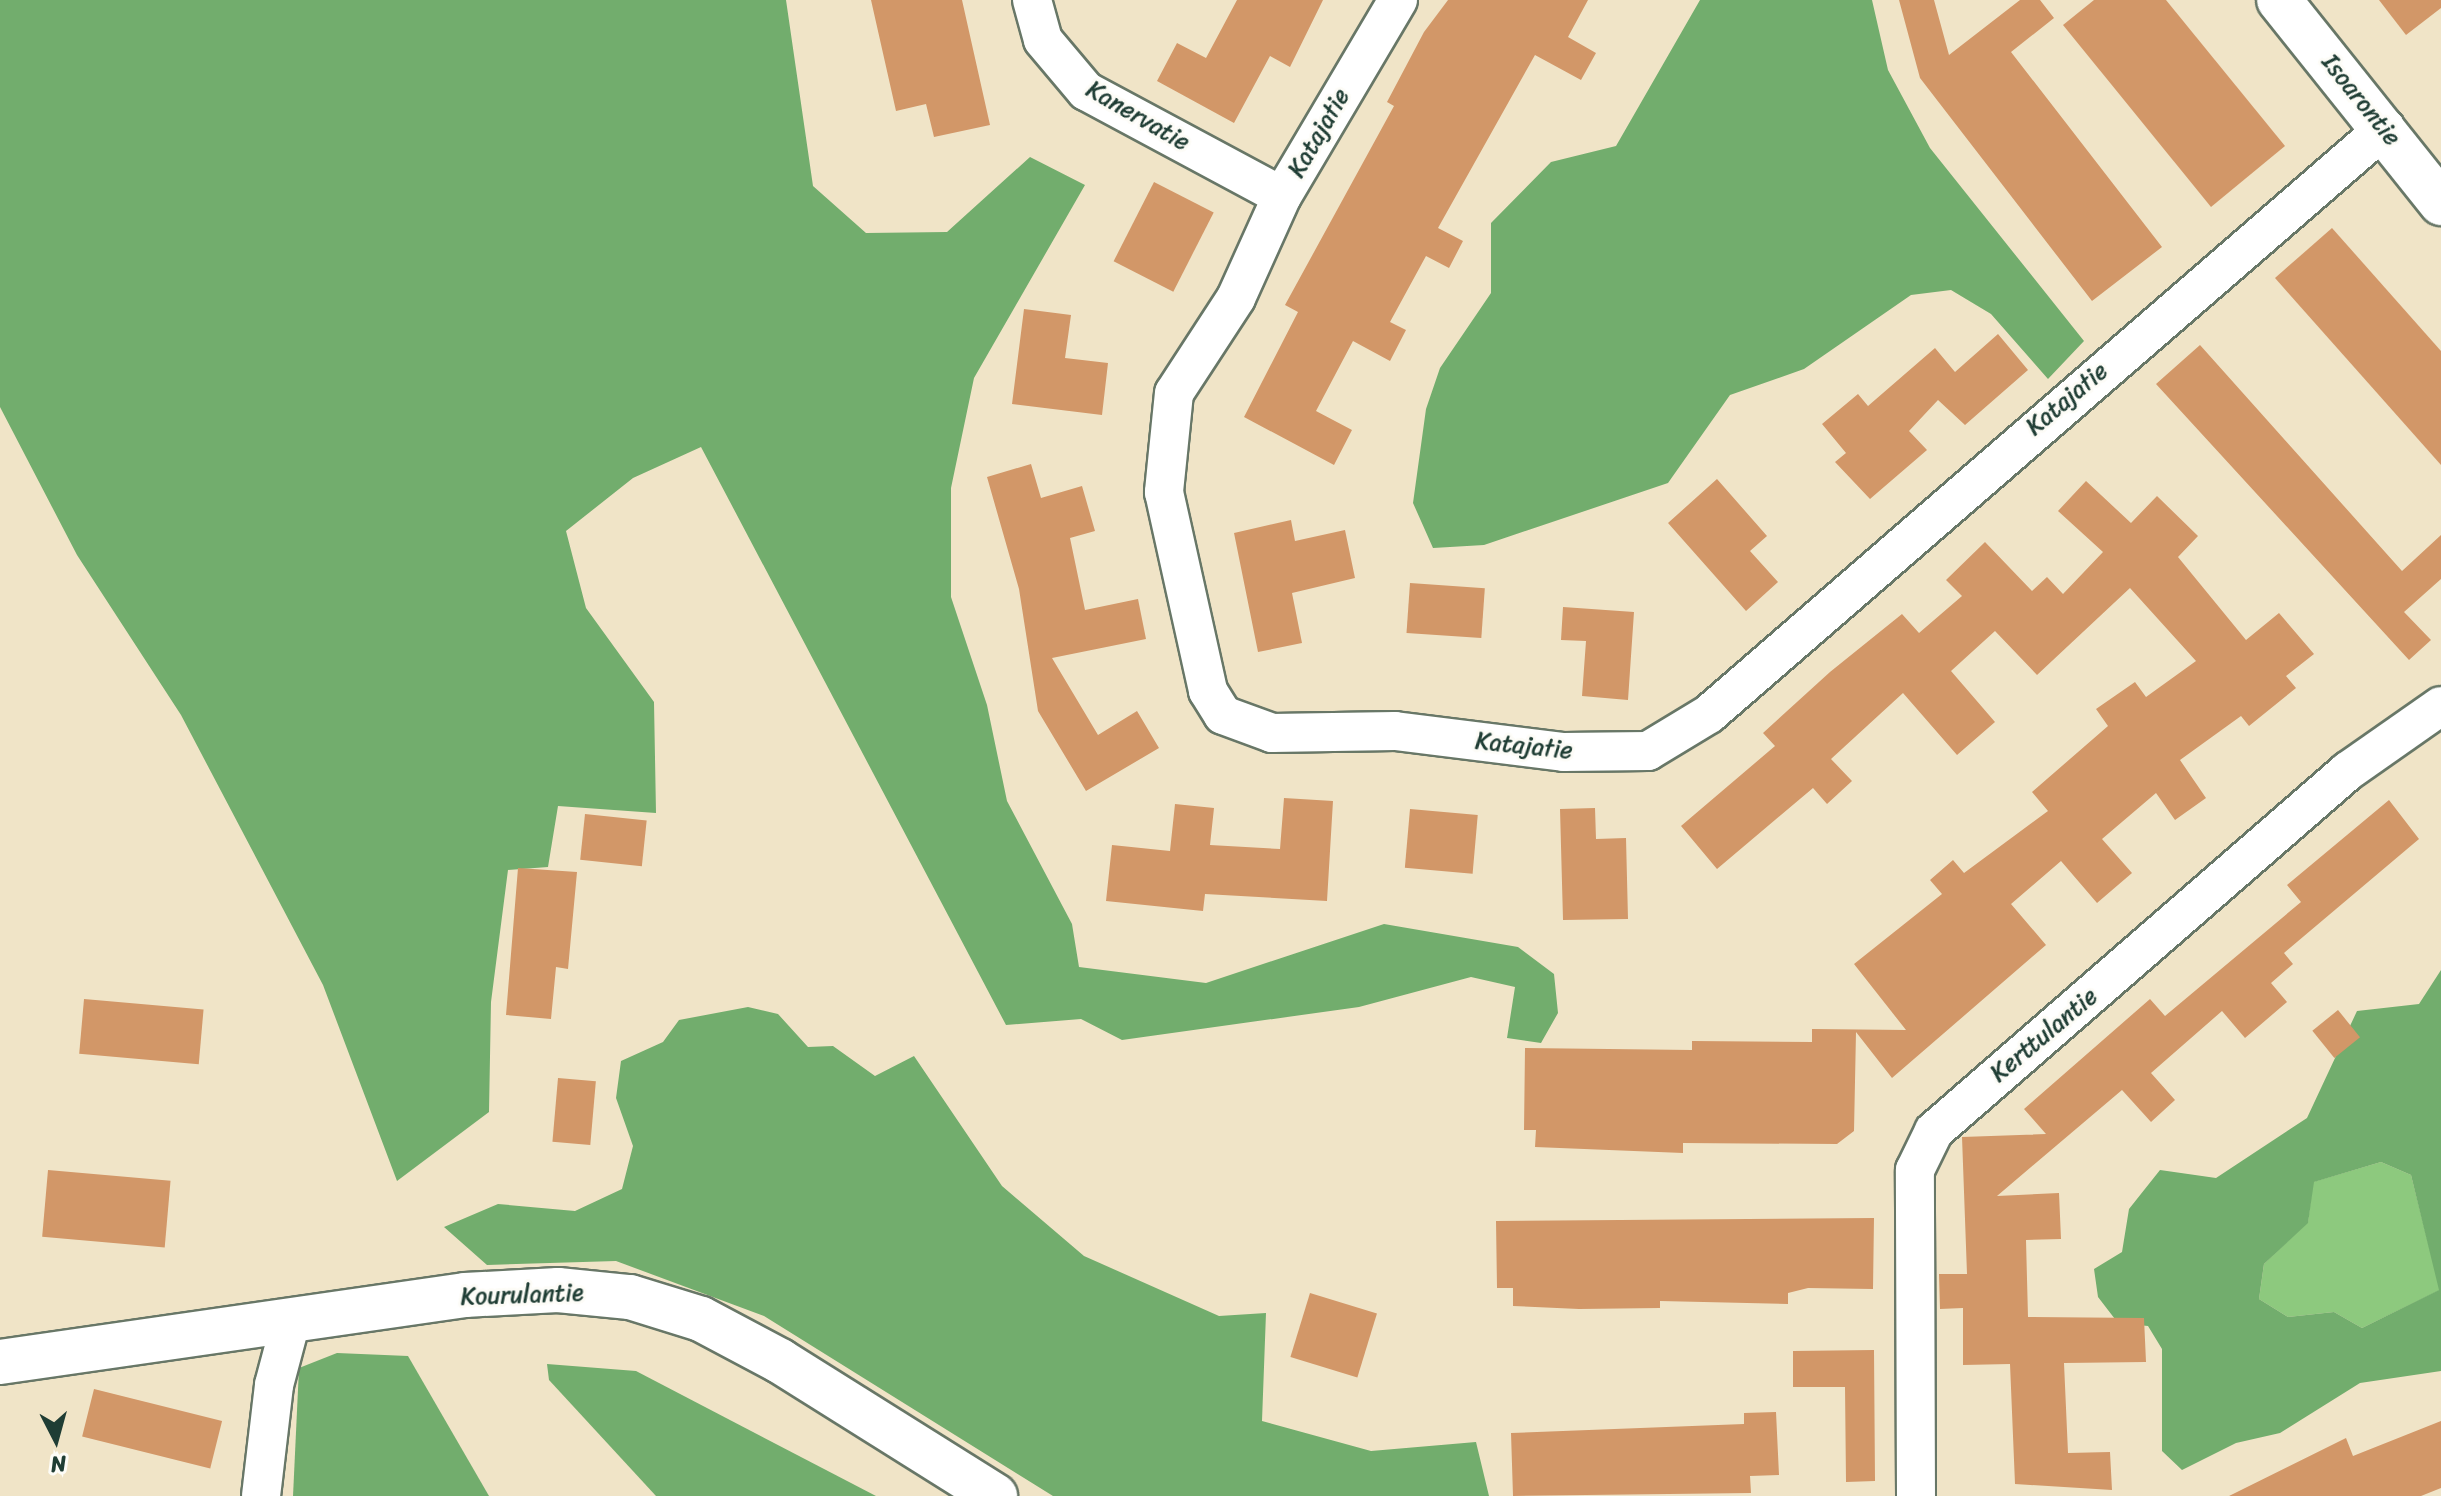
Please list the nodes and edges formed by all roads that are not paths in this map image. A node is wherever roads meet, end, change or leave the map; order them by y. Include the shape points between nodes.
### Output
1 (1032, 0) edge
2 (1398, 0) edge
3 (2279, 0) edge
4 (2385, 128) junction
5 (1282, 196) junction
6 (2441, 203) edge
7 (2441, 706) edge
8 (291, 1321) junction
9 (0, 1362) edge
10 (261, 1496) edge
11 (995, 1496) edge
12 (1916, 1496) edge

1 - 5 street, Kanervatie via 1043,40 1086,91
2 - 5 street, Katajatie
3 - 4 street, Isoarontie
4 - 5 street, Katajatie via 1709,714 1648,751 1564,752 1395,731 1272,733 1223,715 1208,691 1164,492 1174,393 1236,298
4 - 6 street, Isoarontie
7 - 12 street, Kerttulantie via 2348,771 1934,1131 1915,1170
8 - 9 street, Kourulantie
8 - 10 street via 274,1385
8 - 11 street, Kourulantie via 465,1295 558,1290 630,1297 701,1319 780,1361

